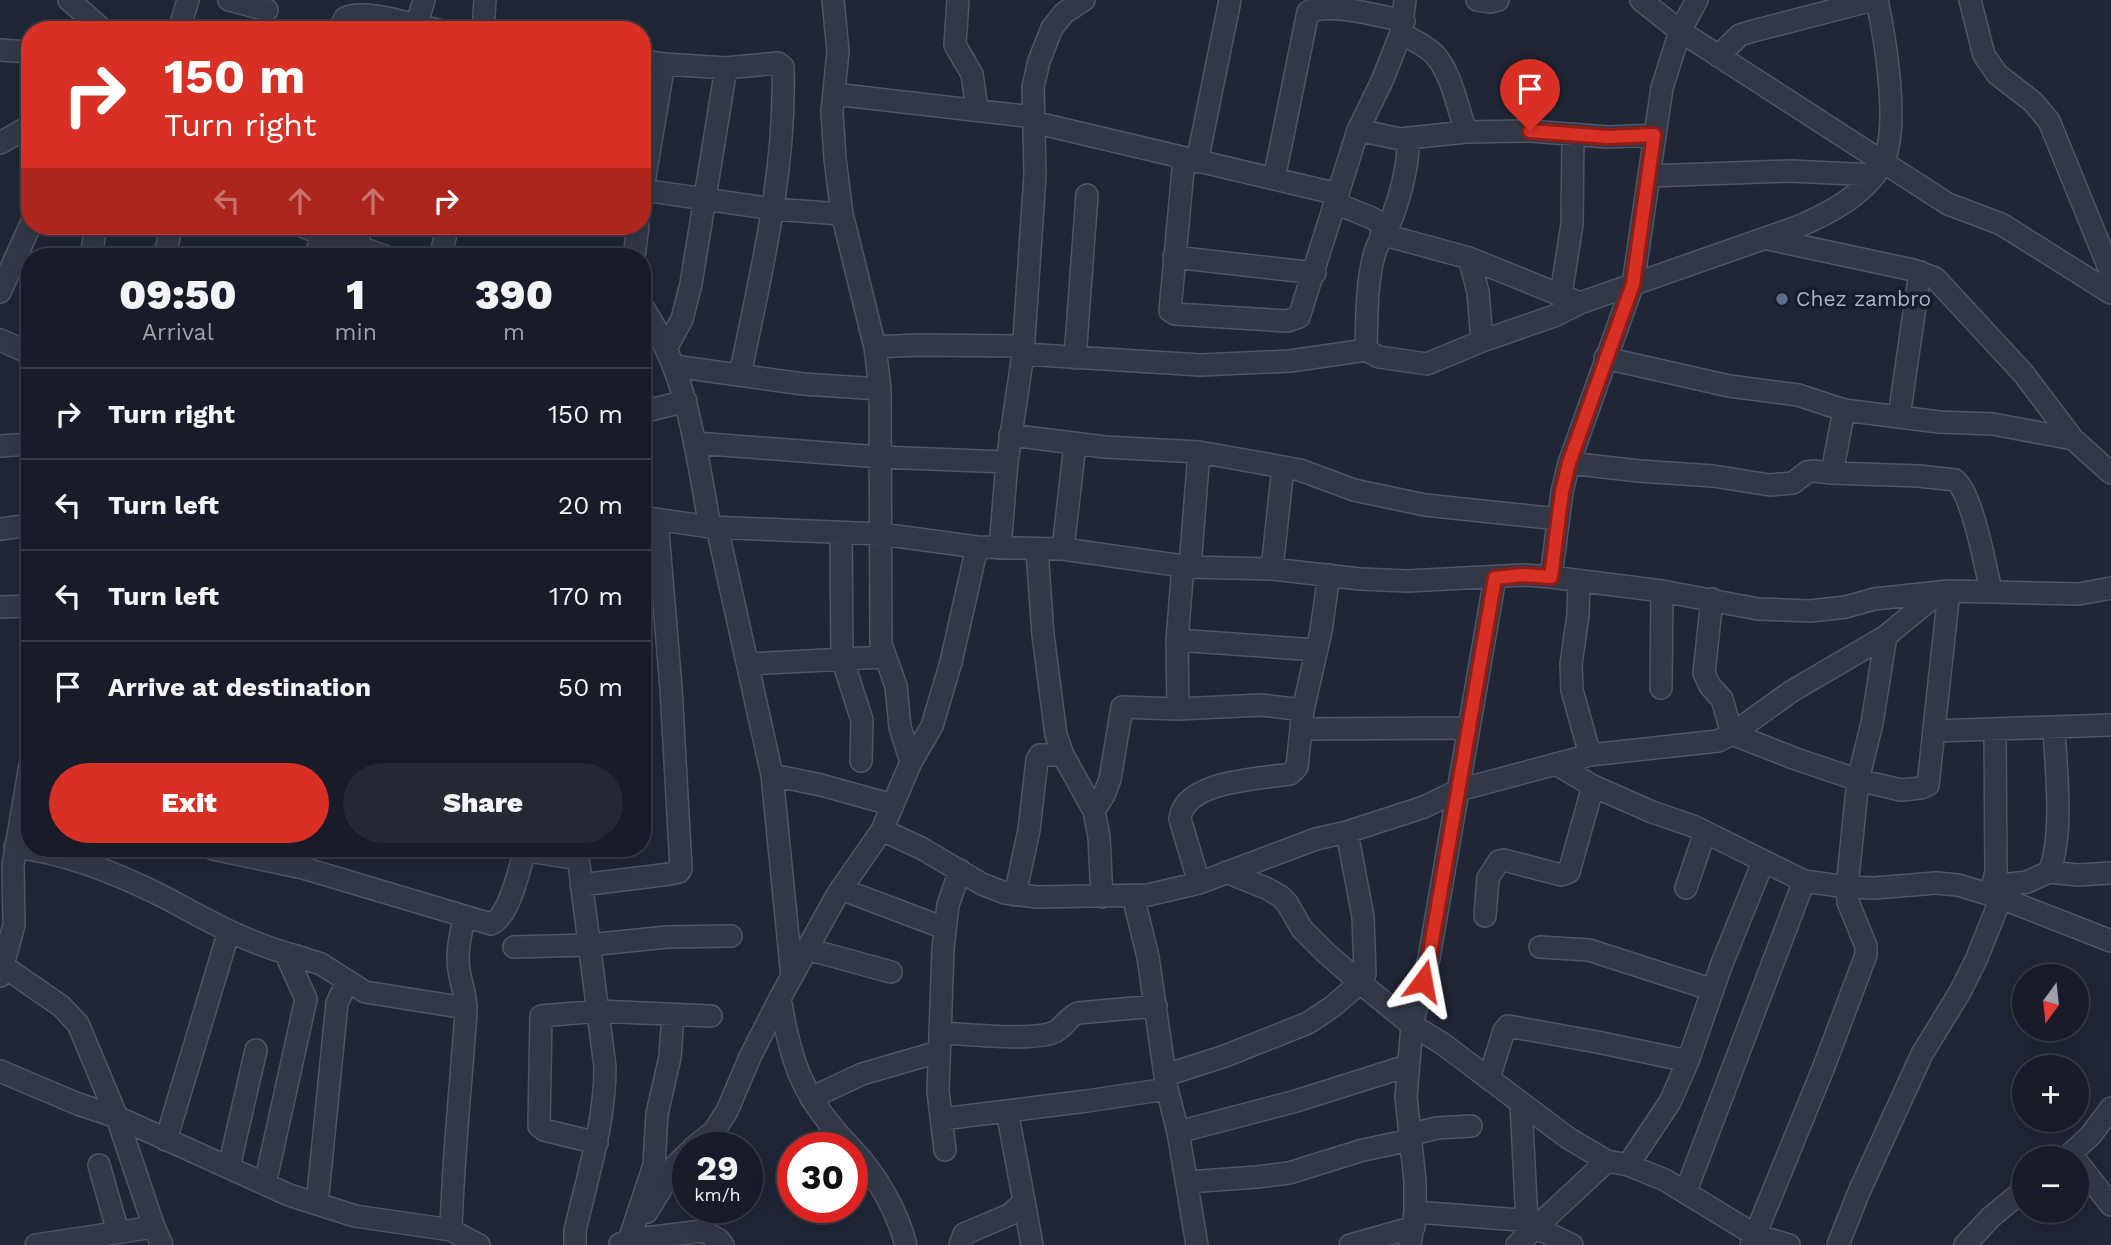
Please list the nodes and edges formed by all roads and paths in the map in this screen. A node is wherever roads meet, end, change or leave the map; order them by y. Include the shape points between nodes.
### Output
1 (69, 0) edge
2 (188, 0) edge
3 (229, 0) edge
4 (424, 0) edge
5 (485, 0) edge
6 (833, 0) edge
7 (958, 0) edge
8 (1230, 0) edge
9 (1477, 0) edge
10 (1498, 0) edge
11 (1642, 0) edge
12 (1697, 0) edge
13 (1875, 0) edge
14 (1970, 0) edge
15 (1072, 2) edge
16 (266, 13) edge
17 (345, 16) edge
18 (1403, 18) edge
19 (93, 21) edge
20 (182, 21) edge
21 (391, 21) edge
22 (418, 21) edge
23 (484, 21) edge
24 (1680, 31) junction
25 (0, 50) edge
26 (21, 51) edge
27 (1718, 56) junction
28 (651, 62) edge
29 (664, 64) junction
30 (726, 68) junction
31 (834, 94) junction
32 (977, 110) junction
33 (1033, 120) junction
34 (1358, 130) junction
35 (21, 131) edge
36 (1466, 132) junction
37 (1573, 134) junction
38 (1654, 135) junction
39 (1408, 138) junction
40 (651, 143) edge
41 (0, 144) edge
42 (1190, 160) junction
43 (1880, 168) junction
44 (1649, 176) junction
45 (1274, 179) junction
46 (651, 193) edge
47 (1087, 195) dead end
48 (705, 199) junction
49 (1336, 199) junction
50 (773, 209) junction
51 (842, 214) junction
52 (1384, 230) junction
53 (359, 236) edge
54 (1768, 239) junction
55 (375, 248) edge
56 (1174, 257) junction
57 (1469, 258) junction
58 (21, 268) edge
59 (1920, 272) junction
60 (1315, 273) junction
61 (2111, 273) edge
62 (1633, 284) junction
63 (0, 292) edge
64 (2111, 293) edge
65 (1570, 299) junction
66 (651, 322) edge
67 (0, 340) edge
68 (1482, 341) junction
69 (875, 347) junction
70 (21, 349) edge
71 (1023, 350) junction
72 (1366, 350) junction
73 (671, 356) junction
74 (1075, 358) junction
75 (1605, 358) junction
76 (740, 375) junction
77 (880, 389) junction
78 (686, 401) junction
79 (651, 410) edge
80 (1844, 410) junction
81 (1899, 417) junction
82 (1010, 435) junction
83 (2073, 439) junction
84 (696, 443) junction
85 (1075, 444) junction
86 (21, 445) edge
87 (0, 446) edge
88 (1199, 452) junction
89 (880, 457) junction
90 (1007, 462) junction
91 (1569, 463) junction
92 (1283, 467) junction
93 (1832, 473) junction
94 (2111, 473) edge
95 (651, 518) edge
96 (1558, 519) junction
97 (21, 526) edge
98 (651, 526) edge
99 (713, 527) junction
100 (0, 529) edge
101 (841, 533) junction
102 (881, 534) junction
103 (976, 547) junction
104 (1000, 548) junction
105 (1037, 550) junction
106 (1063, 550) junction
107 (1187, 566) junction
108 (1272, 569) junction
109 (1329, 575) junction
110 (1551, 577) junction
111 (1495, 578) junction
112 (1579, 581) junction
113 (2111, 588) edge
114 (1991, 590) junction
115 (1662, 591) junction
116 (1943, 593) junction
117 (1712, 599) junction
118 (21, 606) edge
119 (0, 607) edge
120 (1886, 636) junction
121 (1177, 640) junction
122 (1316, 650) junction
123 (885, 657) junction
124 (842, 658) junction
125 (748, 664) junction
126 (1661, 688) dead end
127 (1178, 709) junction
128 (1302, 719) junction
129 (2111, 725) edge
130 (1468, 728) junction
131 (1995, 729) junction
132 (2054, 729) junction
133 (1935, 731) junction
134 (1732, 734) junction
135 (1063, 755) junction
136 (1590, 755) junction
137 (861, 761) dead end
138 (911, 762) junction
139 (1556, 764) junction
140 (772, 775) junction
141 (1858, 780) junction
142 (1593, 786) junction
143 (1459, 790) junction
144 (893, 805) junction
145 (1094, 811) junction
146 (21, 818) edge
147 (882, 830) junction
148 (1347, 832) junction
149 (1705, 832) junction
150 (15, 847) junction
151 (21, 848) edge
152 (62, 857) edge
153 (251, 857) edge
154 (518, 857) edge
155 (578, 857) edge
156 (1763, 862) junction
157 (960, 870) junction
158 (1226, 872) junction
159 (2049, 872) junction
160 (2111, 873) edge
161 (1804, 881) junction
162 (1199, 883) junction
163 (581, 885) junction
164 (1847, 887) junction
165 (1686, 888) dead end
166 (841, 889) junction
167 (1994, 893) junction
168 (1015, 895) junction
169 (1133, 896) junction
170 (1102, 897) junction
171 (1485, 916) dead end
172 (465, 917) junction
173 (944, 928) junction
174 (229, 931) junction
175 (731, 936) dead end
176 (2111, 942) edge
177 (589, 945) junction
178 (514, 947) dead end
179 (1541, 947) dead end
180 (807, 949) junction
181 (293, 955) junction
182 (1, 968) edge
183 (891, 972) dead end
184 (792, 977) junction
185 (347, 982) junction
186 (1361, 982) junction
187 (1713, 990) junction
188 (780, 998) junction
189 (1156, 1006) junction
190 (466, 1008) junction
191 (598, 1010) junction
192 (673, 1015) junction
193 (711, 1016) dead end
194 (1412, 1025) junction
195 (939, 1042) junction
196 (256, 1050) dead end
197 (1688, 1061) junction
198 (1408, 1066) junction
199 (0, 1071) edge
200 (1489, 1078) junction
201 (1166, 1082) junction
202 (811, 1098) junction
203 (1521, 1103) junction
204 (2111, 1108) edge
205 (1007, 1111) junction
206 (117, 1117) junction
207 (942, 1119) junction
208 (1471, 1126) dead end
209 (713, 1132) edge
210 (838, 1132) edge
211 (1178, 1132) junction
212 (166, 1140) junction
213 (1411, 1140) junction
214 (597, 1143) junction
215 (2082, 1146) edge
216 (944, 1150) dead end
217 (1607, 1161) junction
218 (99, 1165) dead end
219 (1628, 1166) junction
220 (229, 1167) junction
221 (868, 1168) edge
222 (672, 1170) edge
223 (2089, 1178) edge
224 (1187, 1182) junction
225 (265, 1184) junction
226 (1686, 1191) junction
227 (2012, 1200) edge
228 (1024, 1201) junction
229 (317, 1204) junction
230 (2111, 1205) edge
231 (1531, 1225) junction
232 (1413, 1228) edge
233 (451, 1230) junction
234 (118, 1232) junction
235 (158, 1236) edge
236 (1753, 1240) edge
237 (624, 1243) edge
238 (36, 1245) edge
239 (479, 1245) edge
240 (575, 1245) edge
241 (723, 1245) edge
242 (906, 1245) edge
243 (960, 1245) edge
244 (1032, 1245) edge
245 (1199, 1245) edge
246 (1350, 1245) edge
247 (1517, 1245) edge
248 (1572, 1245) edge
249 (1789, 1245) edge
250 (1838, 1245) edge
251 (1965, 1245) edge

1 - 19 street
2 - 20 street
3 - 16 street
4 - 22 street
5 - 23 street
6 - 31 street via 838,51
7 - 32 street via 955,45 972,74
8 - 42 street
9 - 10 street
11 - 24 street
12 - 24 street
13 - 27 street via 1753,30 1740,35
13 - 43 street via 1888,52 1889,79 1890,130
14 - 61 street via 1984,55 1997,74 2034,102 2049,121
15 - 33 street via 1046,40 1033,87
17 - 21 street via 369,15
18 - 34 street via 1382,81
18 - 36 street via 1439,60
18 - 45 street via 1346,10 1308,12
24 - 27 street
24 - 38 street via 1662,88
25 - 26 street
27 - 43 street
28 - 29 street
29 - 30 street
29 - 40 street
30 - 48 street
30 - 50 street via 772,63 783,67 782,151
31 - 32 street
31 - 51 street
32 - 33 street
33 - 42 street
33 - 71 street via 1035,175
34 - 39 street
34 - 49 street
35 - 41 street
36 - 37 street
36 - 39 street
37 - 38 street
37 - 65 street
38 - 44 street
39 - 52 street via 1405,174
42 - 45 street
42 - 56 street
43 - 44 street
43 - 54 street via 1824,215
43 - 64 street via 1948,204 2001,224
44 - 62 street
45 - 49 street
46 - 48 street
47 - 74 street
48 - 50 street
48 - 73 street via 687,306
49 - 52 street via 1372,218
49 - 60 street
50 - 51 street
50 - 76 street
51 - 69 street
52 - 57 street
52 - 72 street via 1370,278
53 - 55 street
54 - 59 street
54 - 62 street
56 - 60 street
56 - 60 street via 1170,311 1175,314 1293,320 1302,314
57 - 65 street
57 - 68 street via 1478,292
58 - 63 street
59 - 81 street
59 - 83 street via 1935,278 2023,373
62 - 65 street
62 - 75 street
65 - 68 street via 1514,332
66 - 73 street
67 - 70 street
68 - 72 street via 1427,364 1379,357
69 - 71 street
69 - 77 street
71 - 74 street
71 - 82 street
72 - 74 street via 1290,361 1201,365
73 - 76 street
73 - 78 street
75 - 80 street via 1729,386 1798,395
75 - 91 street
76 - 77 street
77 - 89 street
78 - 79 street
78 - 84 street
80 - 81 street
80 - 93 street
81 - 83 street via 1993,424
82 - 85 street
82 - 90 street
83 - 94 street
84 - 89 street
84 - 99 street
85 - 88 street
85 - 106 street
86 - 87 street
88 - 92 street
88 - 107 street
89 - 90 street
89 - 102 street
90 - 104 street
91 - 93 street via 1770,485 1793,483 1807,472
91 - 96 street
92 - 96 street via 1354,490 1425,505
92 - 108 street
93 - 114 street via 1955,480 1976,528
95 - 99 street
96 - 110 street
97 - 100 street
98 - 163 street via 671,688 681,869
99 - 101 street
99 - 125 street
101 - 102 street
101 - 124 street
102 - 103 street
102 - 123 street via 880,622
103 - 104 street
103 - 138 street via 942,695 932,726
104 - 105 street
105 - 106 street
105 - 135 street via 1054,725
106 - 107 street
107 - 108 street
107 - 121 street
108 - 109 street
109 - 111 street via 1407,580
109 - 122 street
110 - 111 street
110 - 112 street
111 - 130 street
112 - 115 street
112 - 136 street via 1572,690
113 - 114 street via 2079,594
114 - 116 street
115 - 117 street
115 - 126 street
116 - 117 street via 1810,611 1758,609
116 - 120 street
116 - 133 street
117 - 134 street via 1704,673 1722,699
118 - 119 street
120 - 134 street via 1792,691
120 - 141 street
121 - 122 street
121 - 127 street
122 - 128 street
123 - 124 street
123 - 138 street via 896,686 900,727
124 - 125 street
124 - 137 street via 862,720
125 - 140 street
127 - 128 street via 1262,705
127 - 145 street via 1122,708 1110,779
128 - 130 street
128 - 162 street via 1294,772 1223,784 1182,808 1180,822
129 - 132 street
130 - 143 street
131 - 132 street
131 - 133 street
131 - 167 street
132 - 159 street via 2056,830
133 - 141 street via 1927,785 1901,790
134 - 136 street via 1701,744
134 - 141 street
135 - 145 street
135 - 168 street via 1040,755 1037,760
136 - 139 street
138 - 144 street
139 - 142 street
139 - 143 street
140 - 144 street
140 - 184 street
141 - 164 street
142 - 149 street
142 - 171 street via 1569,872 1561,875 1499,861 1488,878
143 - 148 street via 1424,807
143 - 194 street via 1429,958
144 - 147 street
145 - 170 street
146 - 150 street
147 - 157 street
147 - 166 street
148 - 158 street
148 - 186 street via 1363,917 1365,974
149 - 156 street
149 - 165 street
150 - 151 street
150 - 182 street via 14,925
152 - 174 street via 117,876
153 - 172 street
154 - 172 street via 501,917 491,923
155 - 163 street
156 - 161 street
156 - 187 street
157 - 168 street via 982,884
157 - 173 street
158 - 162 street
158 - 186 street via 1280,896 1302,929
159 - 160 street
159 - 167 street
161 - 164 street
161 - 226 street
162 - 169 street
163 - 177 street
164 - 167 street via 1937,883
164 - 236 street via 1866,955
166 - 173 street
166 - 180 street
167 - 176 street
167 - 250 street via 1976,960 1922,1054
168 - 170 street
169 - 170 street
169 - 189 street
172 - 190 street via 458,961
173 - 195 street
174 - 181 street
174 - 212 street
175 - 177 street
177 - 178 street
177 - 191 street
179 - 187 street via 1589,950
180 - 183 street
180 - 184 street
181 - 185 street via 321,964
181 - 225 street via 289,961 306,999
182 - 206 street via 61,1006 78,1024
184 - 188 street
185 - 190 street via 365,992
185 - 229 street via 337,1003
186 - 194 street
186 - 201 street via 1308,1023
187 - 197 street
188 - 202 street via 792,1058
188 - 209 street
189 - 195 street via 1078,1013 1057,1031 1037,1036
189 - 201 street
190 - 233 street
191 - 192 street
191 - 214 street via 605,1091
191 - 214 street via 544,1014 540,1021 540,1126
192 - 193 street
192 - 237 street via 654,1165
194 - 198 street
194 - 200 street
195 - 202 street
195 - 207 street
196 - 220 street
197 - 200 street via 1512,1026 1504,1031
197 - 219 street via 1670,1102
198 - 211 street
198 - 213 street
199 - 206 street
200 - 203 street
201 - 205 street
201 - 211 street
202 - 210 street
203 - 217 street
203 - 231 street
204 - 215 street
205 - 207 street
205 - 228 street
206 - 212 street
206 - 235 street
207 - 216 street
208 - 213 street via 1437,1128 1417,1133
211 - 224 street
212 - 220 street
213 - 224 street via 1289,1173
213 - 232 street
214 - 240 street
217 - 219 street
217 - 231 street
218 - 234 street
219 - 226 street
220 - 225 street
221 - 242 street
222 - 237 street
223 - 230 street
224 - 245 street
225 - 229 street
226 - 236 street
227 - 251 street
228 - 243 street via 1011,1214 964,1234
228 - 244 street
229 - 233 street via 355,1216
231 - 232 street via 1512,1219
231 - 247 street
231 - 248 street
232 - 246 street
233 - 239 street
234 - 235 street
234 - 238 street
236 - 249 street
237 - 241 street via 703,1231

